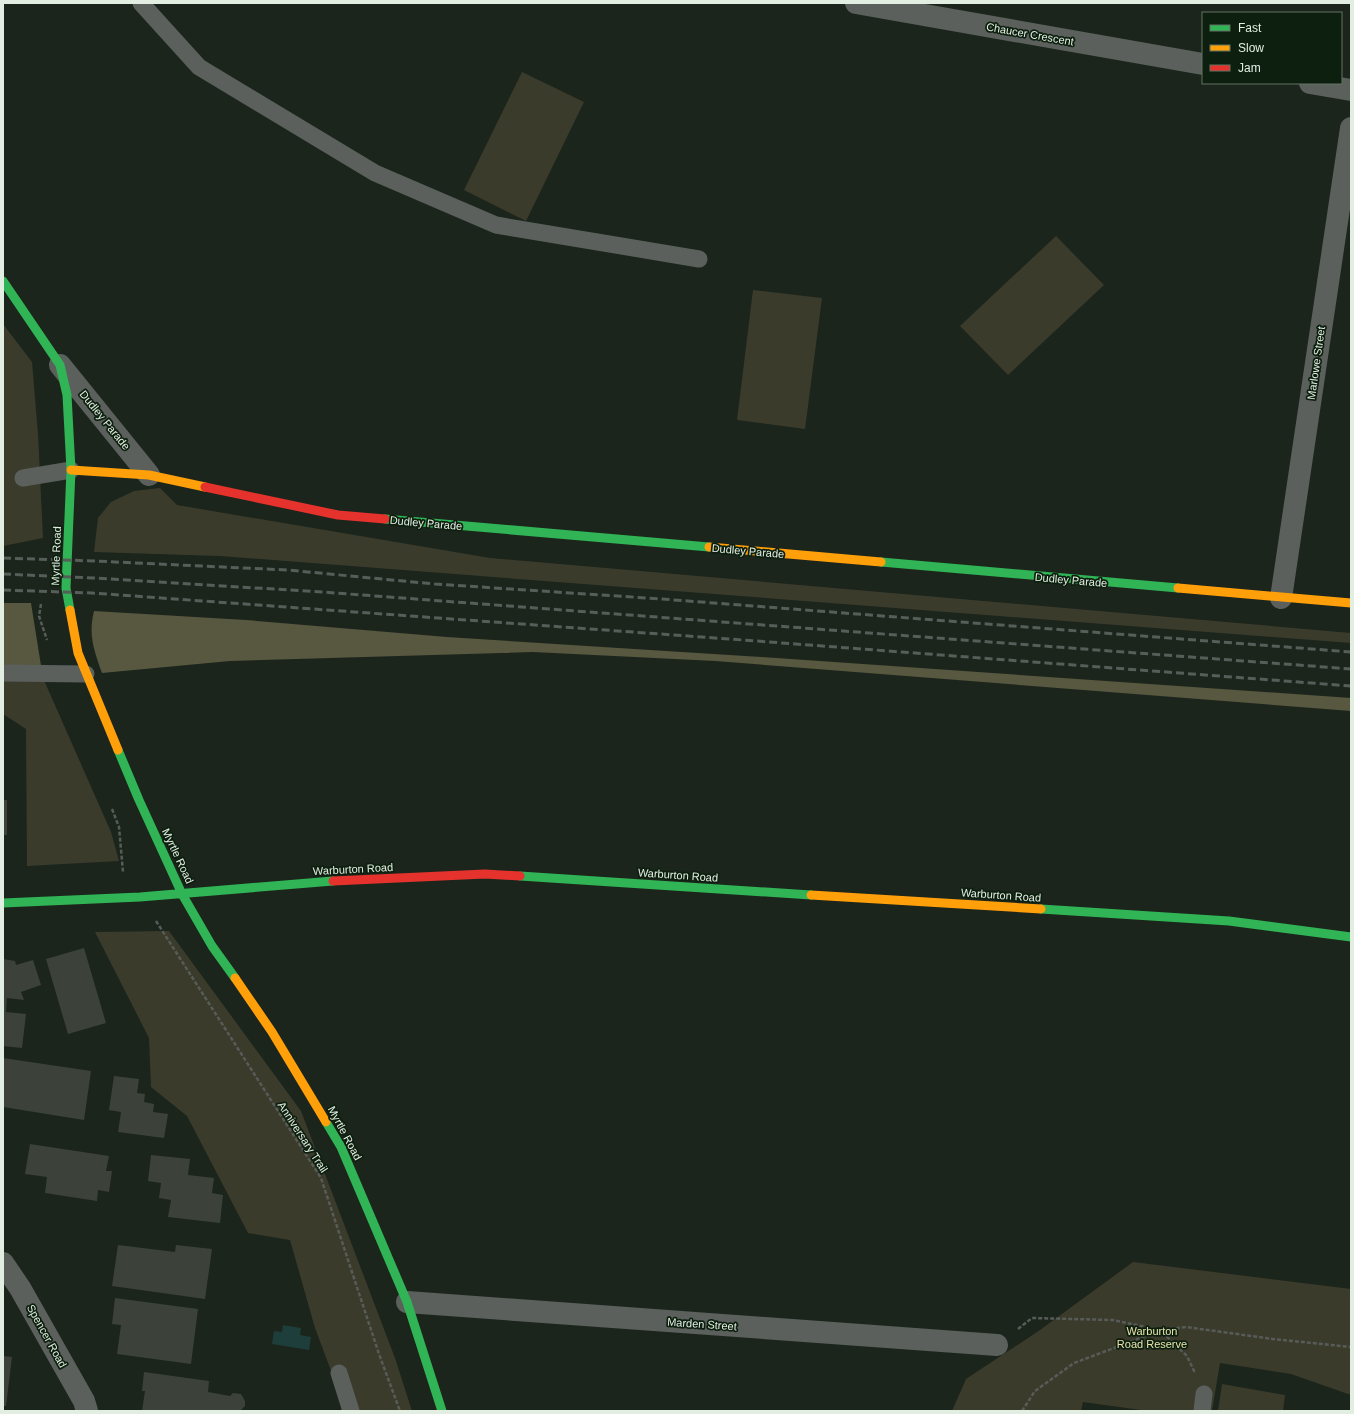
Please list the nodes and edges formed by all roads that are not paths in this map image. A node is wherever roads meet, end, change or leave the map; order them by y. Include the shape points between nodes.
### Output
1 (141, 3) edge
2 (856, 3) edge
3 (1202, 64) edge
4 (1316, 84) edge
5 (1351, 90) edge
6 (1351, 128) edge
7 (699, 259) dead end
8 (3, 281) edge
9 (60, 365) junction
10 (71, 470) junction
11 (149, 475) junction
12 (23, 478) dead end
13 (1281, 598) junction
14 (1351, 603) edge
15 (3, 673) edge
16 (86, 674) junction
17 (182, 894) junction
18 (3, 903) edge
19 (1351, 937) edge
20 (3, 1263) edge
21 (407, 1302) junction
22 (997, 1345) road end
23 (339, 1373) dead end
24 (1204, 1394) road end
25 (87, 1411) edge
26 (351, 1411) edge
27 (442, 1411) edge
28 (1202, 1411) edge

1 - 7 lane via 198,67 375,173 496,225
2 - 3 street, Chaucer Crescent
4 - 5 street
6 - 13 street, Marlowe Street
8 - 9 street, Myrtle Road
9 - 10 street, Myrtle Road via 67,395
9 - 11 street, Dudley Parade
10 - 11 street, Dudley Parade
10 - 12 lane
10 - 16 street, Myrtle Road via 66,588 78,653
11 - 13 street, Dudley Parade via 338,515
13 - 14 street, Dudley Parade
15 - 16 lane
16 - 17 street, Myrtle Road
17 - 18 street, Warburton Road
17 - 19 street, Warburton Road via 347,880 485,874 1229,921
17 - 21 street, Myrtle Road via 212,946 272,1032 341,1147
20 - 25 street, Spencer Road via 32,1308 84,1401
21 - 22 street, Marden Street
21 - 27 street, Myrtle Road
23 - 26 lane
24 - 28 lane

